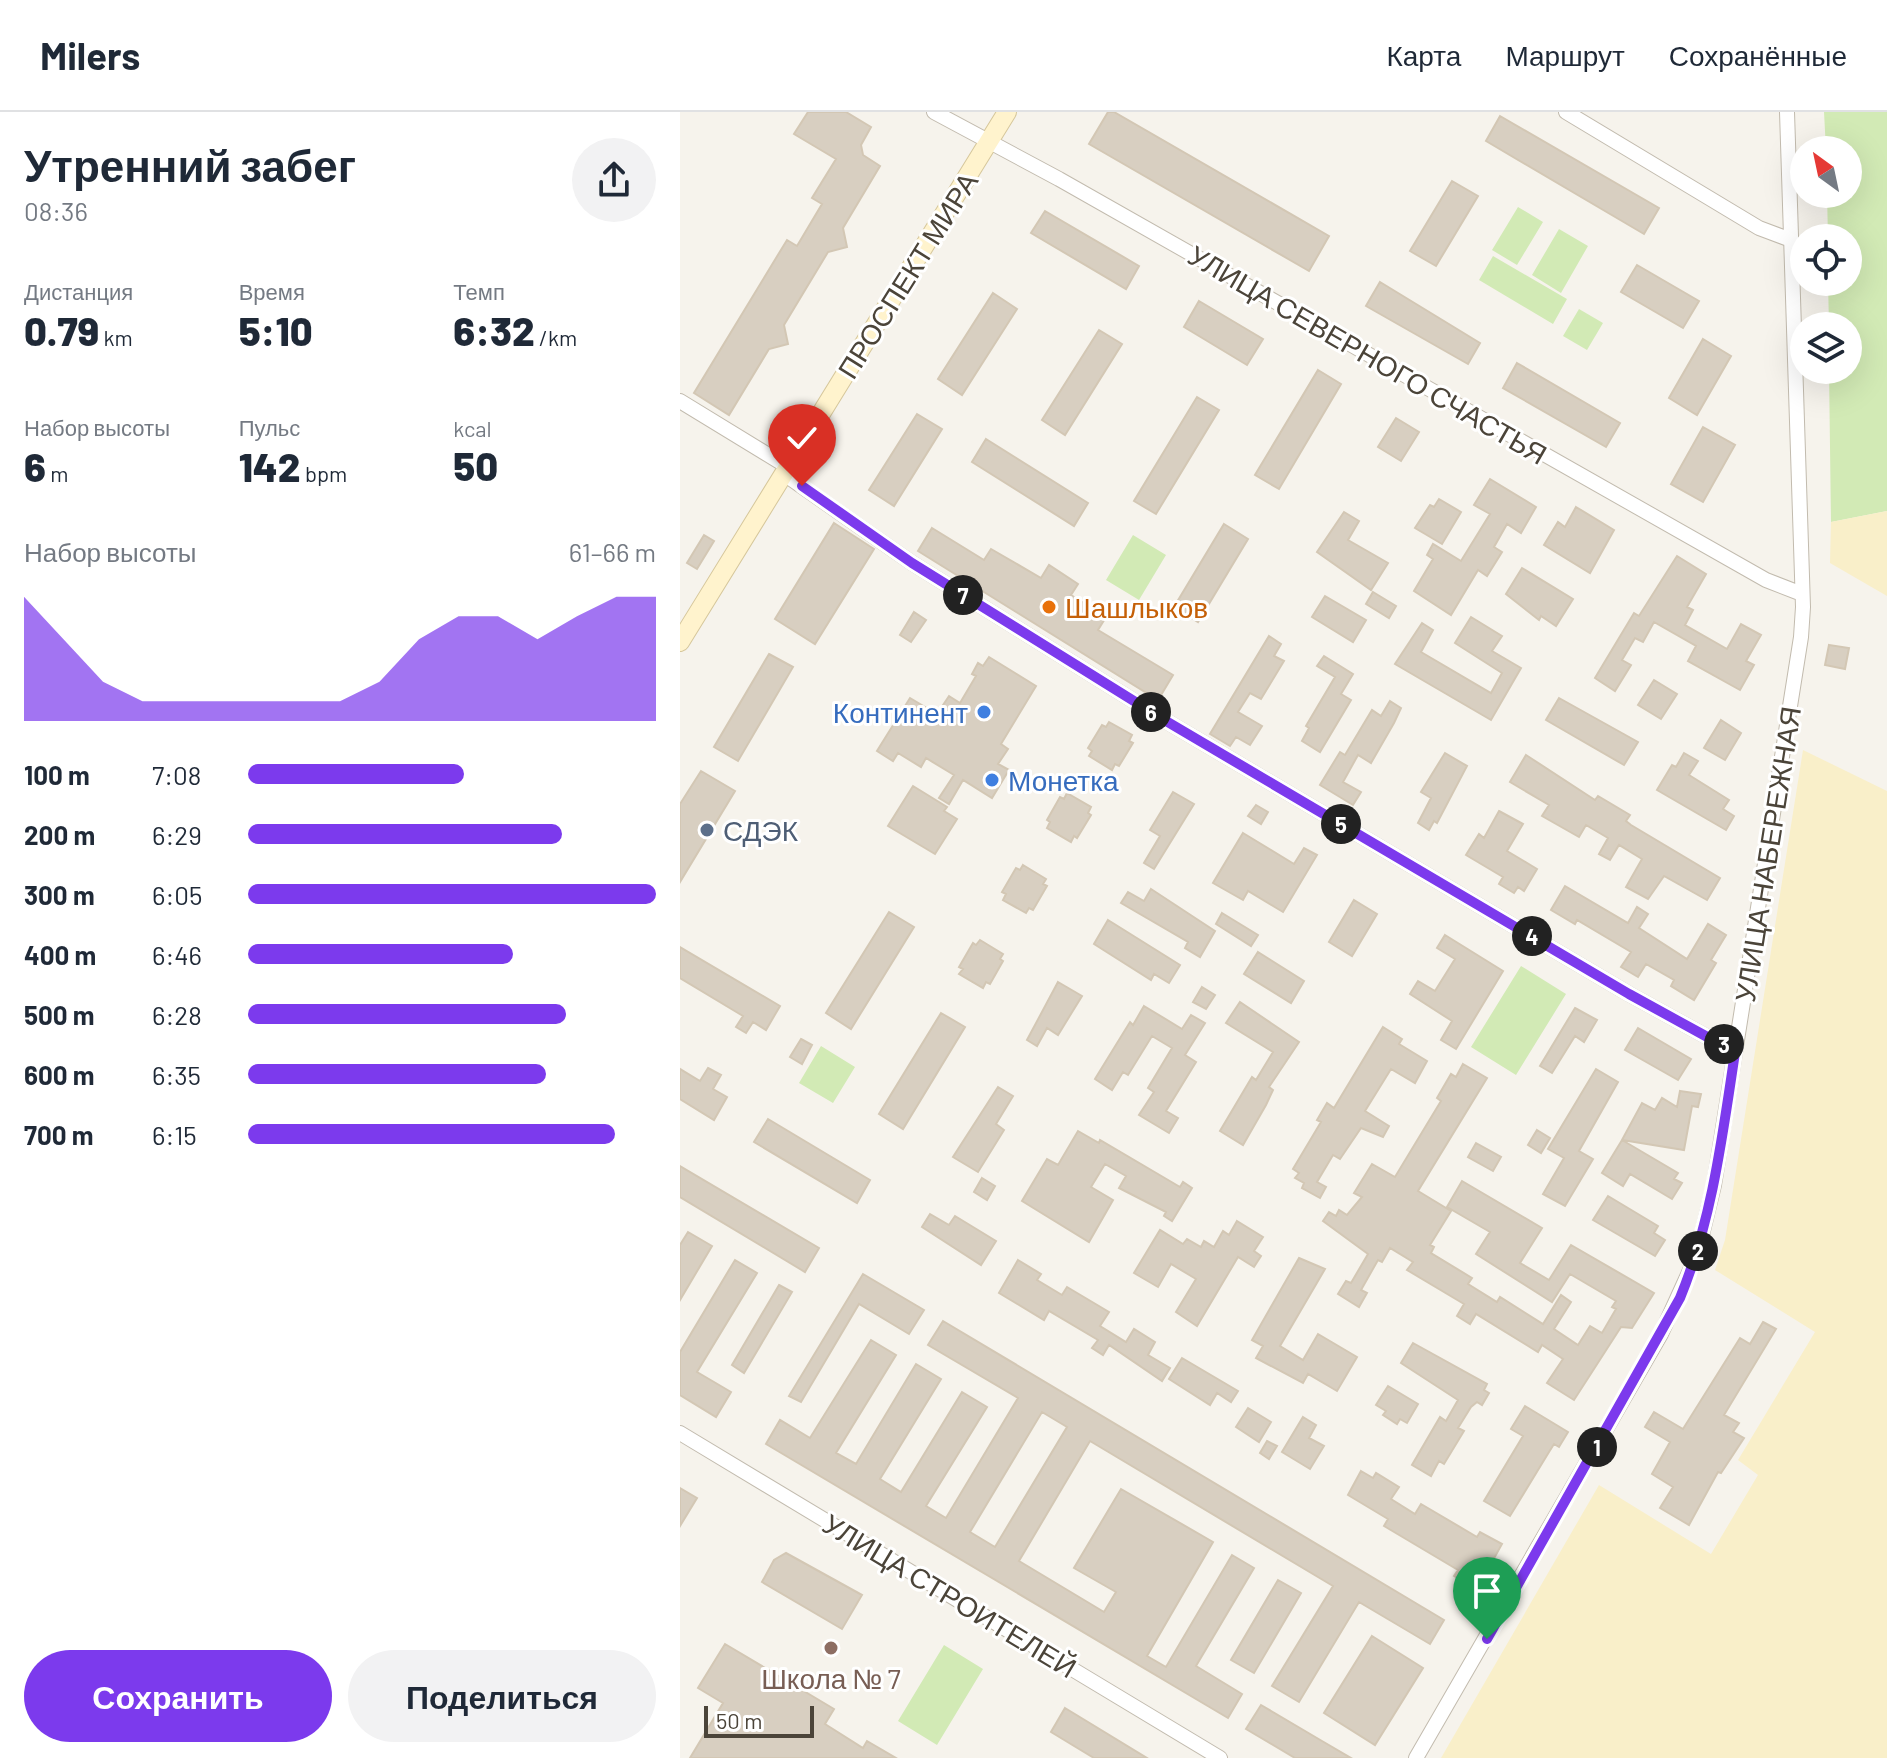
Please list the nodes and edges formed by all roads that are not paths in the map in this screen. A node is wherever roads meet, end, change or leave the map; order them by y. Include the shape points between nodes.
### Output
1 (934, 112) edge
2 (1007, 112) edge
3 (1566, 112) edge
4 (1787, 112) edge
5 (989, 142) junction
6 (1790, 224) edge
7 (1790, 240) edge
8 (1793, 296) edge
9 (680, 401) edge
10 (786, 470) junction
11 (1802, 594) junction
12 (680, 642) edge
13 (1736, 1046) junction
14 (680, 1433) edge
15 (1220, 1758) edge
16 (1416, 1758) edge

1 - 5 street, УЛИЦА СЕВЕРНОГО СЧАСТЬЯ
2 - 5 main road, ПРОСПЕКТ МИРА
3 - 7 street via 1759,228
4 - 6 street, УЛИЦА НАБЕРЕЖНАЯ
5 - 10 main road, ПРОСПЕКТ МИРА
5 - 11 street, УЛИЦА СЕВЕРНОГО СЧАСТЬЯ via 1766,580
8 - 11 street, УЛИЦА НАБЕРЕЖНАЯ
9 - 10 street
10 - 12 main road, ПРОСПЕКТ МИРА
10 - 13 street via 904,558 1112,689 1617,986 1711,1039
11 - 13 street, УЛИЦА НАБЕРЕЖНАЯ via 1801,637
13 - 16 street, УЛИЦА НАБЕРЕЖНАЯ via 1711,1197 1680,1298
14 - 15 street, УЛИЦА СТРОИТЕЛЕЙ

